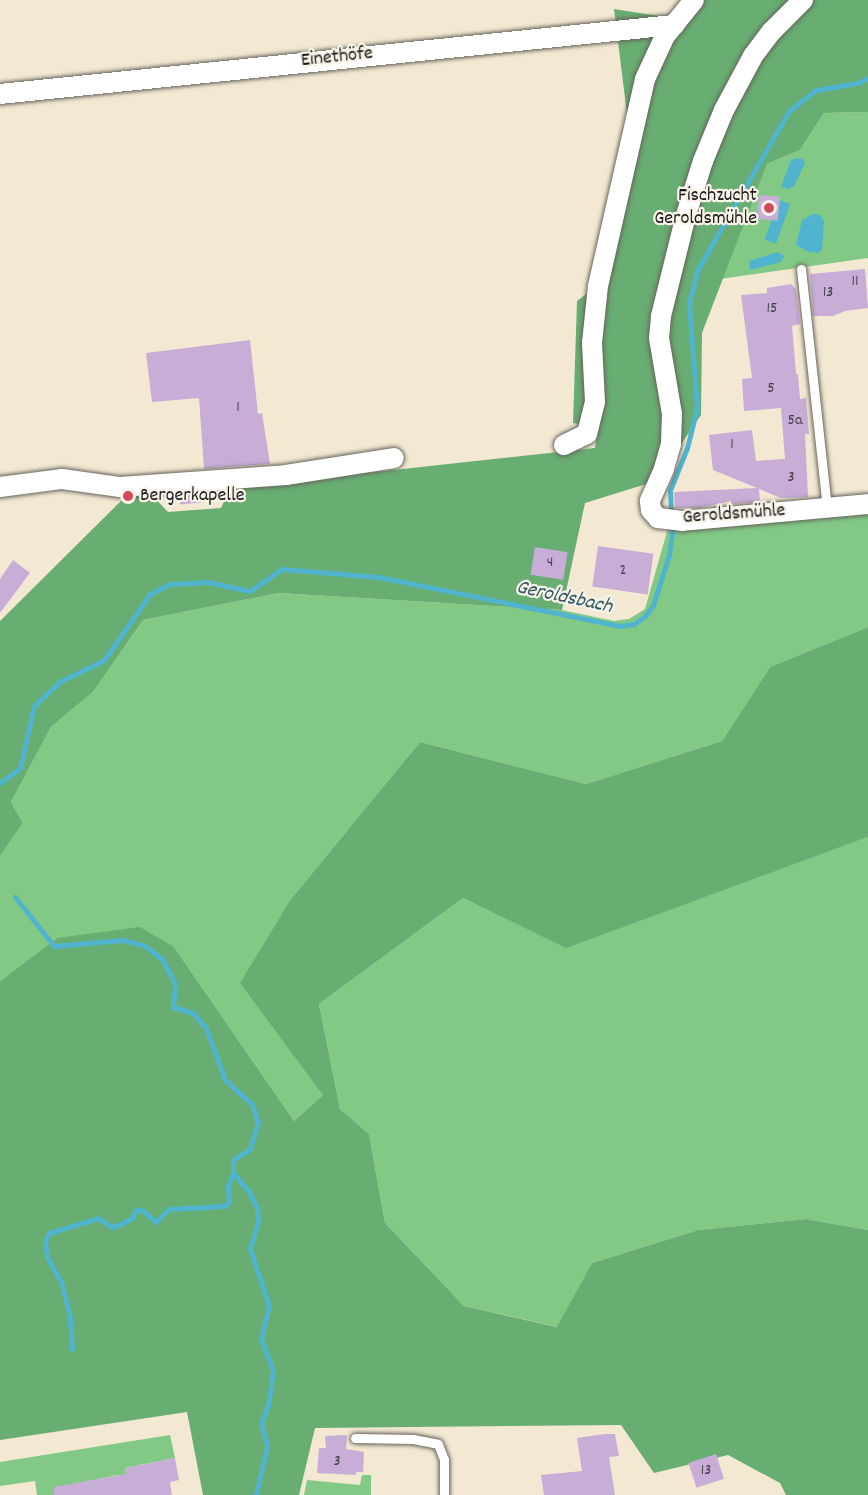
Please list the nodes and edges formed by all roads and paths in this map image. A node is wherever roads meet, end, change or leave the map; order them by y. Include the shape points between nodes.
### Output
1 (694, 0) edge
2 (803, 0) edge
3 (674, 25) junction
4 (0, 94) edge
5 (801, 269) dead end
6 (564, 445) dead end
7 (394, 458) dead end
8 (0, 487) edge
9 (868, 504) edge
10 (827, 508) junction
11 (355, 1438) dead end
12 (444, 1495) edge

1 - 3 street
2 - 10 street, Geroldsmühle via 753,56 724,110 686,214 661,316 659,338 672,414 671,444 651,510 658,518 682,521
3 - 4 street, Einethöfe
3 - 6 street via 645,80 598,286 592,343 595,402 587,434
5 - 10 lane
7 - 8 street via 274,476 120,487 62,479
9 - 10 street, Geroldsmühle
11 - 12 lane via 413,1439 438,1444 444,1455

